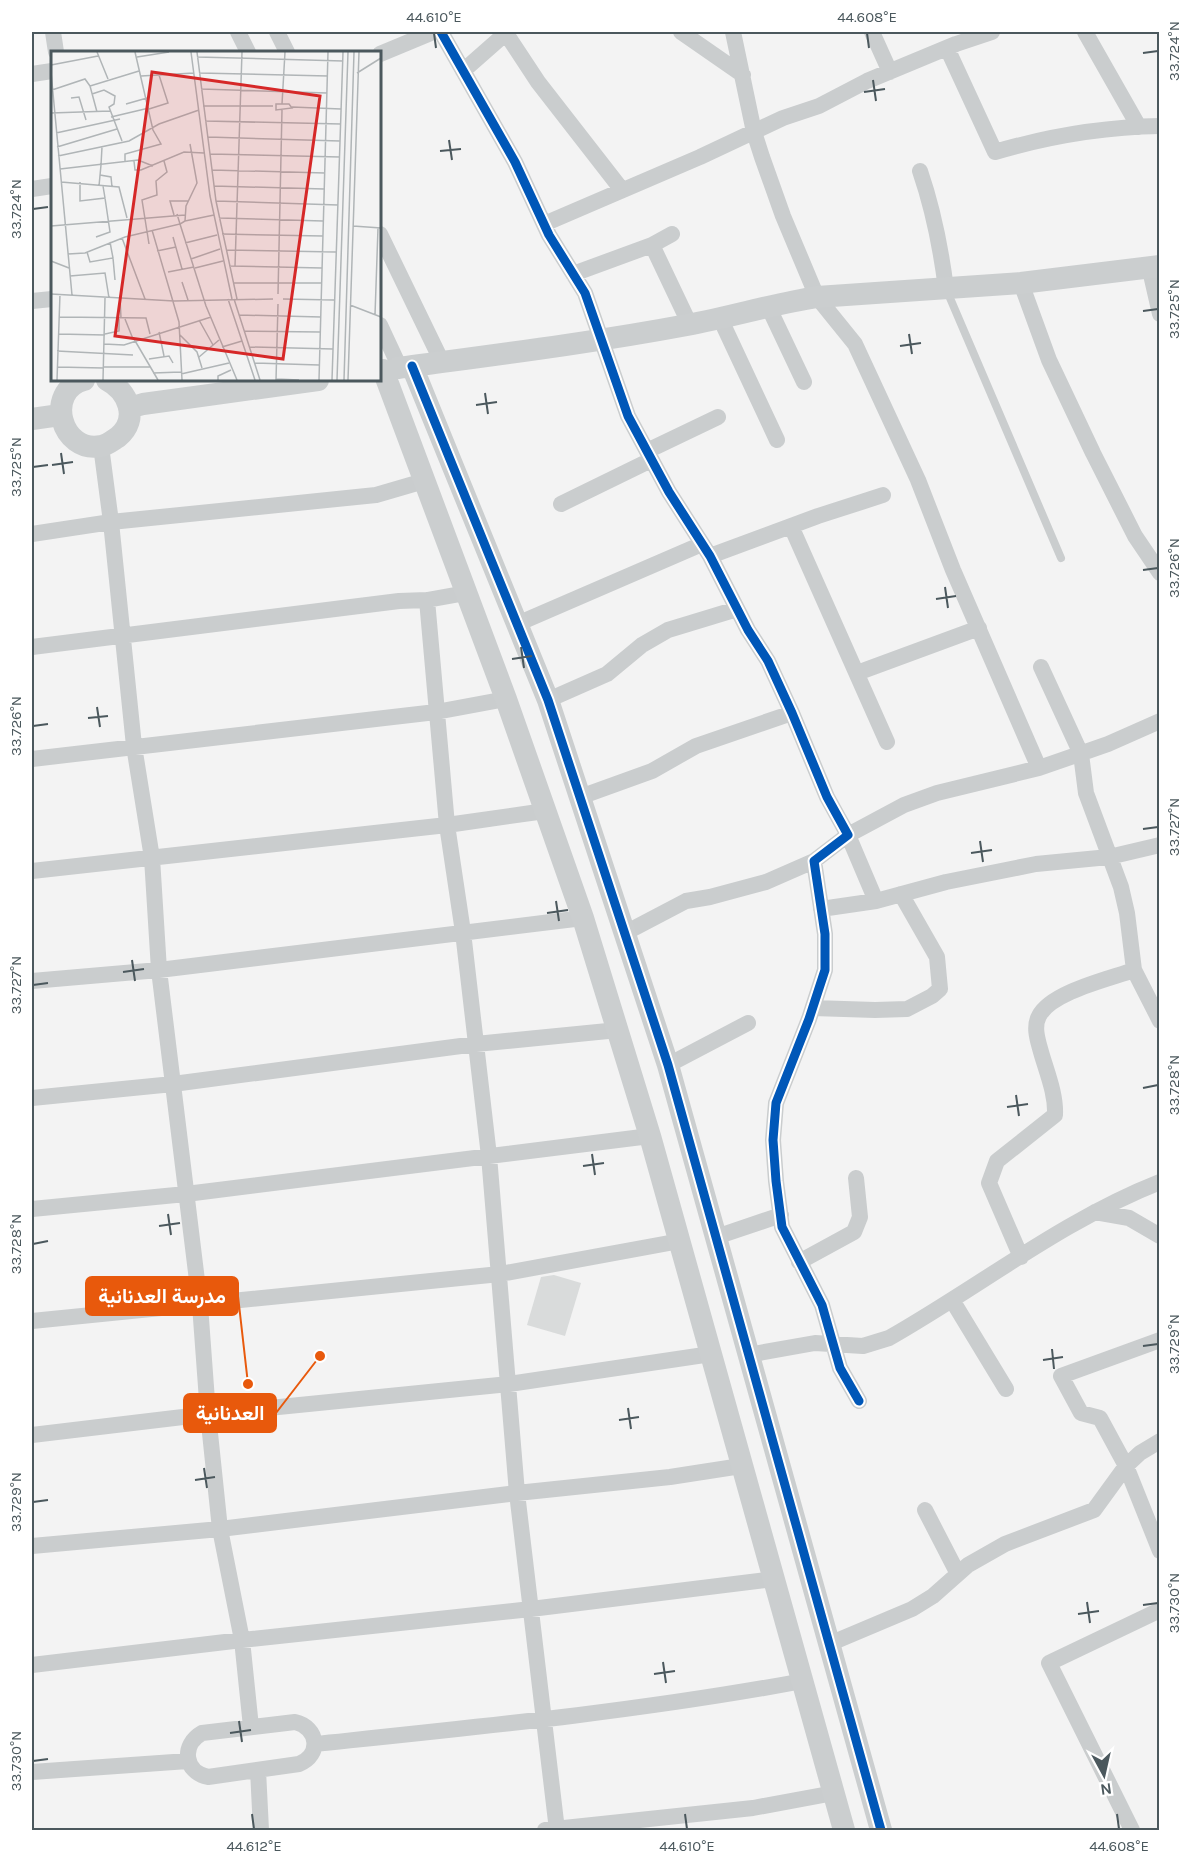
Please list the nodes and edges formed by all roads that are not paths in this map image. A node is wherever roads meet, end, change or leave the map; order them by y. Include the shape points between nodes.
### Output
1 (53, 32) edge
2 (238, 32) edge
3 (277, 32) edge
4 (433, 32) edge
5 (441, 32) edge
6 (681, 32) edge
7 (733, 32) edge
8 (873, 32) edge
9 (992, 32) edge
10 (1084, 32) edge
11 (505, 33) edge
12 (947, 48) junction
13 (56, 51) edge
14 (248, 51) edge
15 (286, 51) edge
16 (381, 54) edge
17 (51, 71) edge
18 (463, 71) junction
19 (891, 72) junction
20 (32, 74) edge
21 (743, 75) junction
22 (1160, 126) edge
23 (1140, 127) junction
24 (754, 132) junction
25 (920, 171) dead end
26 (51, 186) edge
27 (32, 189) edge
28 (622, 190) junction
29 (544, 224) junction
30 (672, 234) dead end
31 (381, 236) edge
32 (652, 245) junction
33 (1154, 266) edge
34 (573, 274) junction
35 (1021, 283) junction
36 (946, 289) junction
37 (817, 297) junction
38 (51, 299) edge
39 (32, 301) edge
40 (768, 306) junction
41 (1160, 314) edge
42 (720, 318) junction
43 (690, 325) junction
44 (381, 329) edge
45 (602, 340) junction
46 (442, 362) junction
47 (394, 369) edge
48 (79, 381) edge
49 (109, 381) edge
50 (311, 381) edge
51 (804, 382) dead end
52 (129, 408) junction
53 (60, 415) junction
54 (718, 417) dead end
55 (32, 419) edge
56 (777, 440) dead end
57 (101, 446) junction
58 (649, 456) junction
59 (424, 480) junction
60 (884, 495) dead end
61 (561, 504) dead end
62 (111, 522) junction
63 (791, 526) junction
64 (32, 534) edge
65 (706, 550) junction
66 (1061, 558) dead end
67 (1160, 573) edge
68 (466, 593) junction
69 (427, 600) junction
70 (737, 609) junction
71 (518, 624) junction
72 (979, 628) junction
73 (123, 637) junction
74 (32, 647) edge
75 (1041, 667) dead end
76 (857, 673) junction
77 (506, 699) junction
78 (548, 700) junction
79 (436, 712) junction
80 (792, 713) junction
81 (1160, 721) edge
82 (887, 742) dead end
83 (134, 746) junction
84 (1082, 754) junction
85 (32, 759) edge
86 (1039, 768) junction
87 (580, 797) junction
88 (545, 811) junction
89 (447, 825) junction
90 (848, 835) junction
91 (1160, 845) edge
92 (1109, 857) junction
93 (152, 858) junction
94 (814, 861) junction
95 (32, 871) edge
96 (901, 894) junction
97 (876, 901) junction
98 (821, 909) junction
99 (617, 911) junction
100 (583, 918) junction
101 (463, 932) junction
102 (625, 933) junction
103 (159, 970) junction
104 (1134, 970) junction
105 (32, 981) edge
106 (813, 1008) junction
107 (1160, 1021) edge
108 (748, 1023) dead end
109 (618, 1030) junction
110 (476, 1044) junction
111 (668, 1065) junction
112 (172, 1084) junction
113 (32, 1098) edge
114 (650, 1136) junction
115 (489, 1156) junction
116 (856, 1178) dead end
117 (1160, 1182) edge
118 (186, 1194) junction
119 (32, 1209) edge
120 (1095, 1212) junction
121 (781, 1215) junction
122 (1160, 1236) edge
123 (716, 1237) junction
124 (680, 1241) junction
125 (1021, 1257) junction
126 (799, 1262) junction
127 (500, 1274) junction
128 (952, 1300) junction
129 (200, 1305) junction
130 (32, 1321) edge
131 (1160, 1340) edge
132 (831, 1344) junction
133 (711, 1354) junction
134 (748, 1355) junction
135 (509, 1384) junction
136 (1006, 1389) dead end
137 (859, 1401) dead end
138 (208, 1414) junction
139 (32, 1435) edge
140 (1160, 1441) edge
141 (741, 1466) junction
142 (1126, 1466) junction
143 (517, 1493) junction
144 (925, 1510) dead end
145 (220, 1529) junction
146 (32, 1546) edge
147 (1160, 1551) edge
148 (958, 1574) junction
149 (774, 1579) junction
150 (531, 1610) junction
151 (1160, 1610) edge
152 (242, 1640) junction
153 (829, 1644) junction
154 (32, 1665) edge
155 (803, 1681) junction
156 (543, 1720) junction
157 (251, 1727) junction
158 (854, 1731) junction
159 (819, 1740) junction
160 (315, 1744) junction
161 (188, 1761) junction
162 (258, 1770) junction
163 (32, 1772) edge
164 (834, 1793) junction
165 (261, 1830) edge
166 (553, 1830) edge
167 (844, 1830) edge
168 (881, 1830) edge
169 (1132, 1830) edge

1 - 13 street
2 - 14 street
3 - 15 street
4 - 16 street
5 - 18 street
6 - 21 street
7 - 21 street
8 - 19 street
9 - 12 street
10 - 23 street
11 - 18 street
11 - 28 street
12 - 19 street
12 - 23 street via 995,152 1039,140
17 - 20 street
18 - 29 street via 515,162
19 - 24 street
21 - 24 street
22 - 23 street
24 - 28 street
24 - 37 street
25 - 36 street via 942,255
26 - 27 street
28 - 29 street
29 - 34 street
30 - 32 street
31 - 46 street
32 - 34 street
32 - 43 street
33 - 35 street
33 - 41 street
34 - 45 street via 585,293
35 - 36 street
35 - 67 street via 1049,360 1100,468 1135,536
36 - 37 street
36 - 66 lane
37 - 40 street
37 - 72 street via 855,344 918,480
38 - 39 street
40 - 42 street
40 - 51 street
42 - 43 street
42 - 56 street
43 - 45 street
44 - 47 street
45 - 46 street
45 - 58 street via 628,416
46 - 47 street
47 - 59 street
47 - 71 street
48 - 53 street via 68,390
49 - 52 street via 126,395
50 - 52 street
52 - 57 street via 122,434
53 - 55 street
53 - 57 street via 73,438 85,445
54 - 58 street
57 - 62 street
58 - 61 street
58 - 65 street
59 - 62 street via 376,495
59 - 68 street
60 - 63 street
62 - 64 street
62 - 73 street
63 - 65 street
63 - 76 street
65 - 70 street
65 - 71 street
68 - 69 street
68 - 77 street
69 - 73 street
69 - 79 street
70 - 78 street via 668,630 642,645 607,674
70 - 80 street via 768,661
71 - 78 street
72 - 76 street
72 - 86 street
73 - 74 street
73 - 83 street
75 - 84 street
76 - 82 street
77 - 79 street
77 - 88 street
78 - 87 street
79 - 83 street
79 - 89 street
80 - 87 street via 696,746 652,771
80 - 90 street via 827,797
81 - 84 street
83 - 85 street
83 - 93 street
84 - 86 street
84 - 92 street via 1086,793
86 - 90 street via 937,793
87 - 99 street
88 - 89 street
88 - 100 street
89 - 93 street
89 - 101 street
90 - 94 street
90 - 97 street
91 - 92 street
92 - 96 street via 1036,864
92 - 104 street via 1127,913
93 - 95 street
93 - 103 street
94 - 98 street
94 - 102 street via 766,882 686,901
96 - 97 street
96 - 106 street via 937,957 940,988 908,1009
97 - 98 street
98 - 106 street via 825,970
99 - 100 street
99 - 102 street
100 - 101 street
100 - 109 street
101 - 103 street
101 - 110 street
102 - 111 street
103 - 105 street
103 - 112 street
104 - 107 street
104 - 125 street via 1051,1002 1038,1017 1036,1036 1055,1101 1055,1116 997,1161 989,1183
106 - 121 street via 776,1103 774,1140
108 - 111 street
109 - 110 street
109 - 114 street
110 - 112 street
110 - 115 street
111 - 123 street
112 - 113 street
112 - 118 street
114 - 115 street
114 - 124 street
115 - 118 street
115 - 127 street
116 - 126 street via 860,1217 854,1232
117 - 120 street
118 - 119 street
118 - 129 street
120 - 122 street via 1129,1218
120 - 125 street
121 - 123 street
121 - 126 street via 782,1227
123 - 134 street
124 - 127 street
124 - 133 street
125 - 128 street
126 - 132 street via 822,1305
127 - 129 street
127 - 135 street
128 - 132 street via 889,1338 863,1346
128 - 136 street
129 - 130 street
129 - 138 street
131 - 142 street via 1061,1376 1081,1413 1100,1418
132 - 134 street via 815,1343
132 - 137 street
133 - 135 street
133 - 141 street
134 - 153 street
135 - 138 street
135 - 143 street
138 - 139 street
138 - 145 street
140 - 142 street
141 - 143 street
141 - 149 street
142 - 147 street
142 - 148 street via 1094,1510 1005,1544
143 - 145 street
143 - 150 street
144 - 148 street
145 - 146 street
145 - 152 street
148 - 153 street via 912,1609
149 - 150 street
149 - 155 street
150 - 152 street
150 - 156 street
151 - 169 street via 1049,1663
152 - 154 street
152 - 157 street
153 - 158 street
155 - 156 street via 717,1697
155 - 159 street
156 - 160 street
156 - 166 street
157 - 160 street via 301,1723 311,1731
157 - 161 street via 202,1733 188,1748
158 - 159 street
158 - 168 street
159 - 164 street
160 - 162 street via 304,1762
161 - 162 street via 195,1772 208,1777
161 - 163 street
162 - 165 street
164 - 166 street via 753,1808
164 - 167 street

